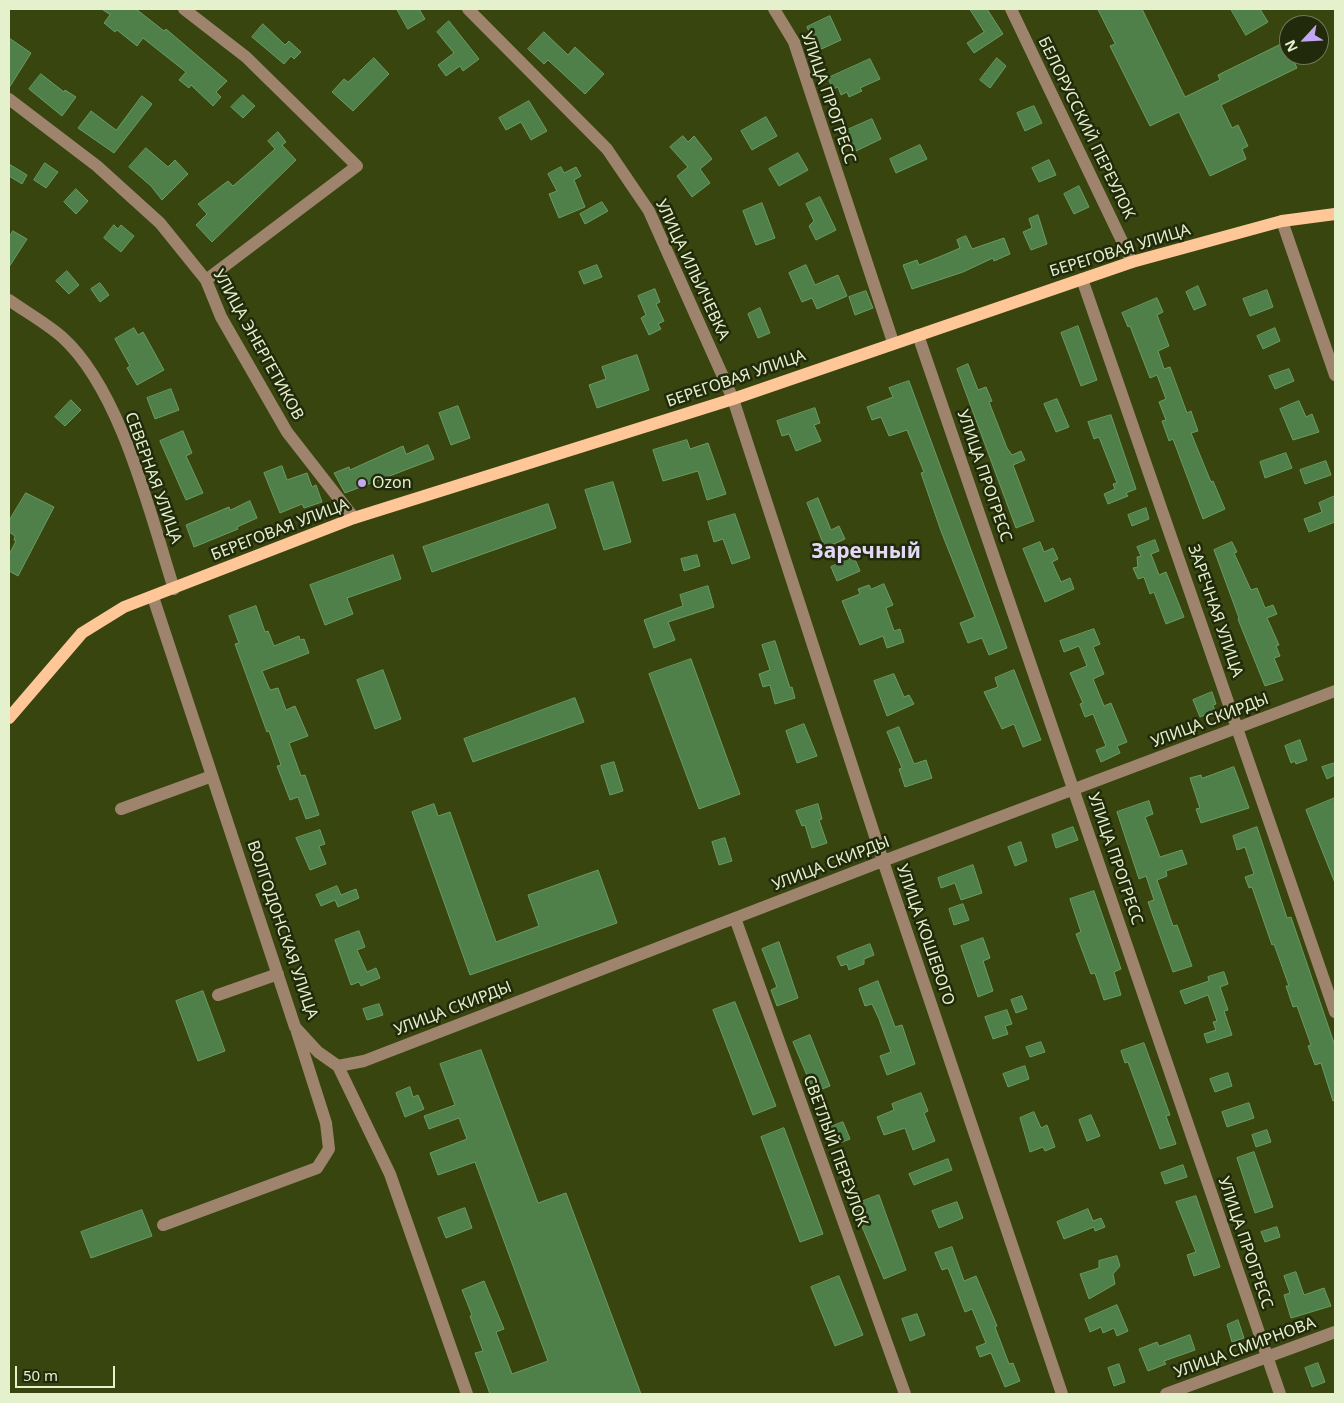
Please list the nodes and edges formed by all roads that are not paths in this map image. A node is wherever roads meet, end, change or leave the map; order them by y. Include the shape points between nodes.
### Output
1 (184, 9) edge
2 (468, 9) edge
3 (774, 9) edge
4 (1011, 9) edge
5 (9, 99) edge
6 (1335, 214) edge
7 (1282, 221) junction
8 (1132, 262) junction
9 (1082, 279) junction
10 (206, 280) junction
11 (9, 300) edge
12 (918, 335) junction
13 (893, 342) junction
14 (1335, 375) edge
15 (733, 399) junction
16 (354, 518) junction
17 (174, 589) junction
18 (153, 597) junction
19 (1335, 691) edge
20 (9, 718) edge
21 (1238, 727) junction
22 (212, 776) junction
23 (1074, 789) junction
24 (121, 809) dead end
25 (883, 861) junction
26 (735, 918) junction
27 (278, 974) junction
28 (218, 995) dead end
29 (1335, 1012) edge
30 (295, 1027) junction
31 (338, 1066) junction
32 (163, 1225) dead end
33 (1335, 1332) edge
34 (1267, 1357) junction
35 (467, 1394) edge
36 (905, 1394) edge
37 (1062, 1394) edge
38 (1166, 1394) edge
39 (1280, 1394) edge

1 - 10 street via 246,57 357,166
2 - 15 street, УЛИЦА ИЛЬИЧЕВКА via 607,149 649,211
3 - 13 street, УЛИЦА ПРОГРЕСС via 794,42
4 - 8 street, БЕЛОРУССКИЙ ПЕРЕУЛОК
5 - 10 street, УЛИЦА ЭНЕРГЕТИКОВ via 97,166 160,223
6 - 7 main road, БЕРЕГОВАЯ УЛИЦА
7 - 8 main road, БЕРЕГОВАЯ УЛИЦА
7 - 14 street
8 - 9 main road, БЕРЕГОВАЯ УЛИЦА
9 - 12 main road, БЕРЕГОВАЯ УЛИЦА
9 - 21 street, ЗАРЕЧНАЯ УЛИЦА
10 - 16 street, УЛИЦА ЭНЕРГЕТИКОВ via 221,317 287,432
11 - 17 street, СЕВЕРНАЯ УЛИЦА via 62,337 96,377 126,441
12 - 13 main road, БЕРЕГОВАЯ УЛИЦА
12 - 23 street, УЛИЦА ПРОГРЕСС
13 - 15 main road, БЕРЕГОВАЯ УЛИЦА
15 - 16 main road, БЕРЕГОВАЯ УЛИЦА
15 - 25 street, УЛИЦА КОШЕВОГО
16 - 17 main road, БЕРЕГОВАЯ УЛИЦА
17 - 18 main road, БЕРЕГОВАЯ УЛИЦА
18 - 20 main road, БЕРЕГОВАЯ УЛИЦА via 124,608 82,633
18 - 22 street, ВОЛГОДОНСКАЯ УЛИЦА
19 - 21 street, УЛИЦА СКИРДЫ
21 - 23 street, УЛИЦА СКИРДЫ
21 - 29 street, ЗАРЕЧНАЯ УЛИЦА
22 - 24 street
22 - 27 street, ВОЛГОДОНСКАЯ УЛИЦА
23 - 25 street, УЛИЦА СКИРДЫ
23 - 34 street, УЛИЦА ПРОГРЕСС
25 - 26 street, УЛИЦА СКИРДЫ
25 - 37 street, УЛИЦА КОШЕВОГО
26 - 31 street, УЛИЦА СКИРДЫ via 364,1061
26 - 36 street, СВЕТЛЫЙ ПЕРЕУЛОК
27 - 28 street
27 - 30 street, ВОЛГОДОНСКАЯ УЛИЦА
30 - 31 street, ВОЛГОДОНСКАЯ УЛИЦА via 318,1052
30 - 32 street via 326,1123 329,1149 317,1168
31 - 35 street, ВОЛГОДОНСКАЯ УЛИЦА via 390,1174
33 - 34 street, УЛИЦА СМИРНОВА
34 - 38 street, УЛИЦА СМИРНОВА
34 - 39 street, УЛИЦА ПРОГРЕСС

